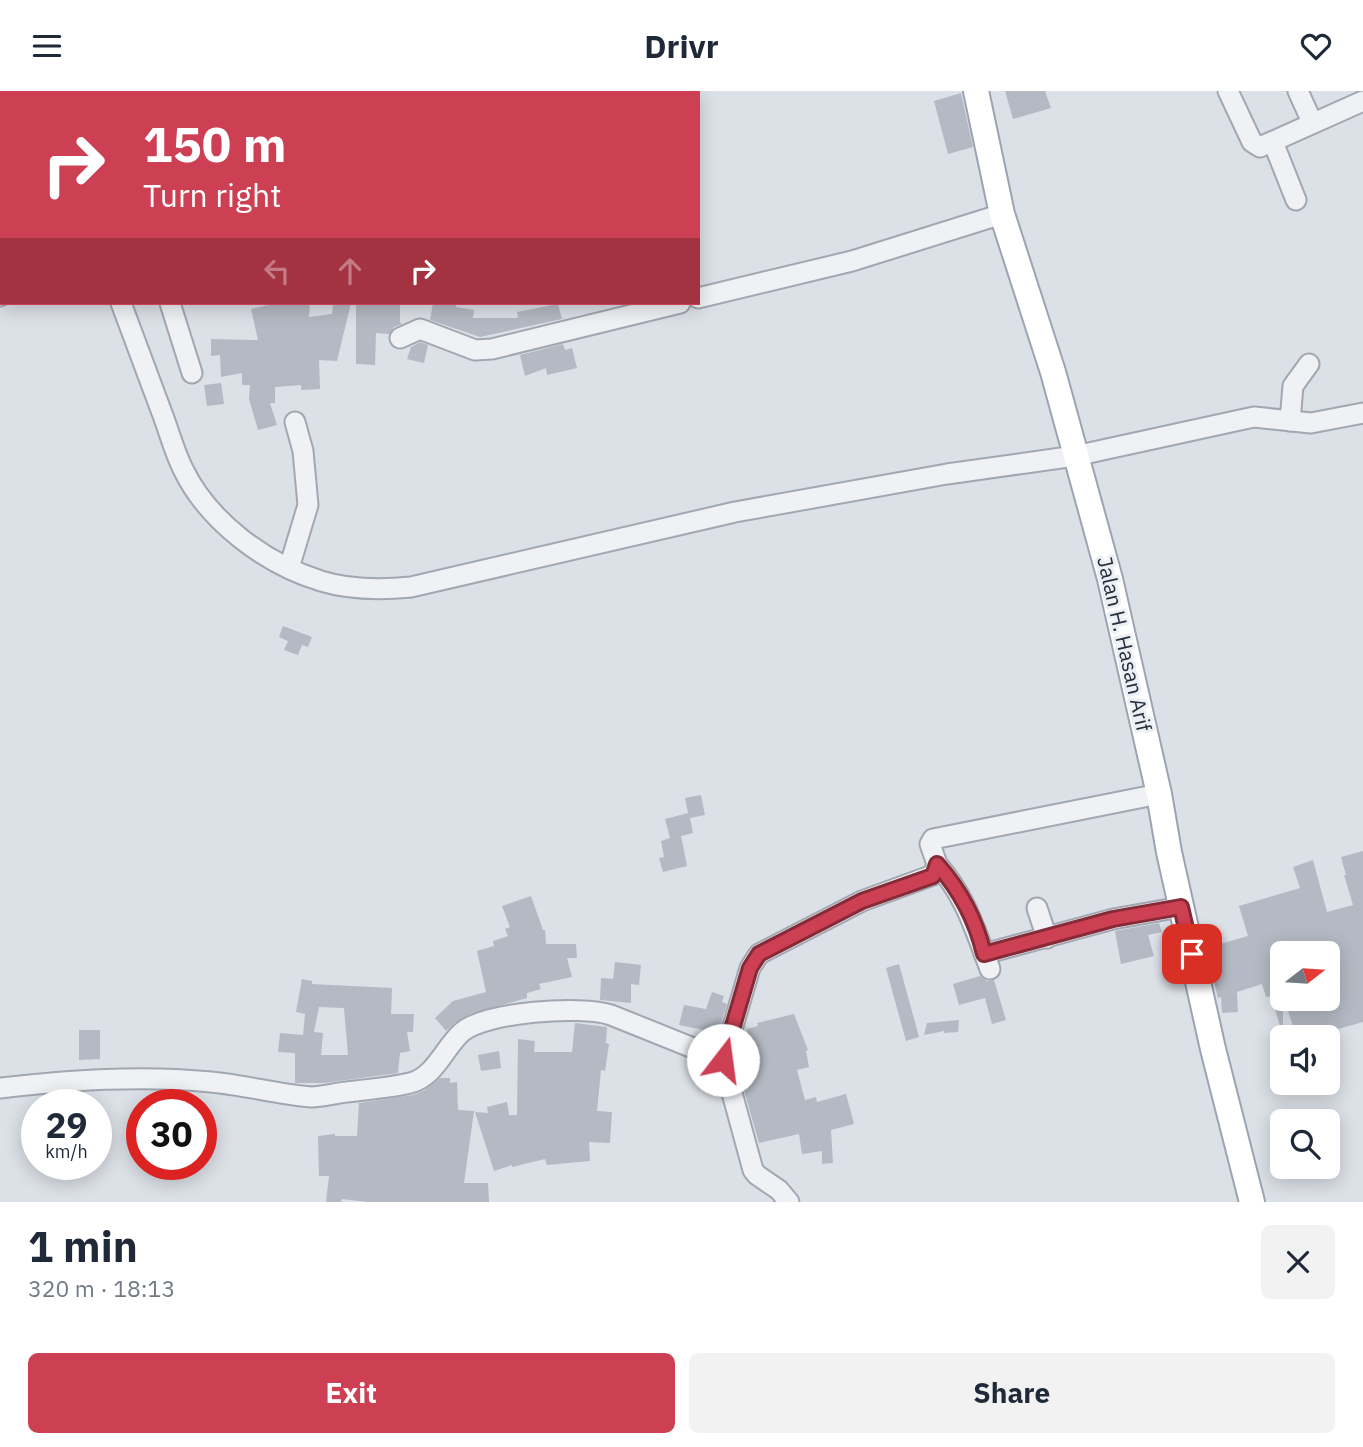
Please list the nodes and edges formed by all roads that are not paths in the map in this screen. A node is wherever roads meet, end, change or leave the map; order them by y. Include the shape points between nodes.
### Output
1 (976, 91) edge
2 (1228, 91) edge
3 (1298, 91) edge
4 (1363, 101) edge
5 (1312, 122) junction
6 (1273, 142) junction
7 (1296, 200) dead end
8 (1002, 214) junction
9 (700, 298) edge
10 (122, 305) edge
11 (171, 305) edge
12 (672, 305) edge
13 (400, 338) dead end
14 (1309, 364) dead end
15 (192, 373) dead end
16 (1363, 413) edge
17 (1290, 421) junction
18 (295, 422) dead end
19 (1074, 452) junction
20 (291, 563) junction
21 (1159, 794) junction
22 (937, 864) junction
23 (1181, 907) junction
24 (1037, 908) dead end
25 (1047, 938) junction
26 (723, 1060) junction
27 (0, 1088) edge
28 (789, 1202) edge
29 (1252, 1202) edge

1 - 8 main road, Jalan H. Hasan Arif
2 - 6 street via 1255,145
3 - 5 street
4 - 5 street
5 - 6 street
6 - 7 street
8 - 9 street via 852,261
8 - 19 main road, Jalan H. Hasan Arif
10 - 20 street via 182,468 194,488 233,531 262,553
11 - 15 street
12 - 13 street via 492,349 466,348 420,329
14 - 17 street via 1293,386
16 - 17 street via 1311,423
17 - 19 street via 1254,418
18 - 20 street via 308,505
19 - 20 street via 734,512 411,587 367,589 321,581
19 - 21 main road, Jalan H. Hasan Arif via 1110,579
21 - 22 street via 933,839 930,844
21 - 23 main road, Jalan H. Hasan Arif
22 - 25 street via 961,894 987,962
22 - 26 street via 933,876 862,901 759,954 750,968
23 - 25 street via 1113,919
23 - 29 main road, Jalan H. Hasan Arif
24 - 25 street
26 - 27 street via 611,1015 578,1010 526,1013 471,1026 418,1081 380,1088 312,1097 212,1082 133,1079
26 - 28 street via 753,1170

